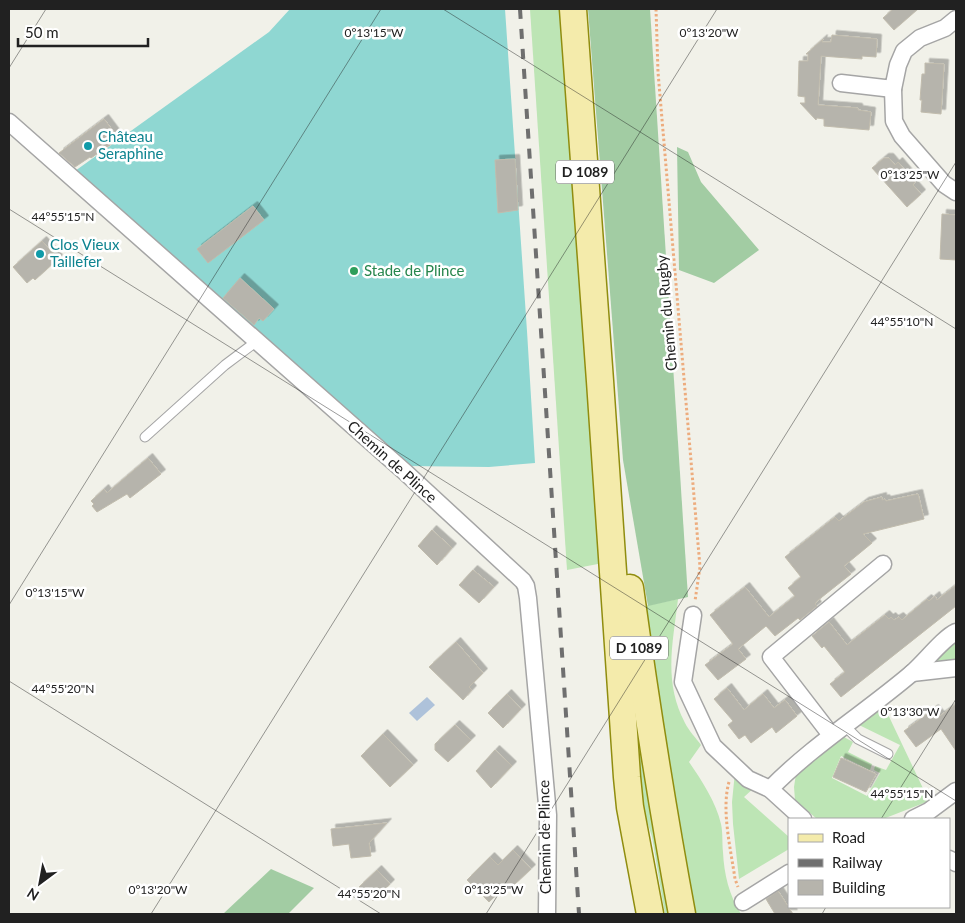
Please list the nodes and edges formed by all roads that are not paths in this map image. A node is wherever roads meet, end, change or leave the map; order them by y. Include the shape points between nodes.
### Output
1 (573, 9) edge
2 (956, 19) edge
3 (841, 83) dead end
4 (893, 89) junction
5 (9, 122) edge
6 (956, 192) edge
7 (257, 341) junction
8 (600, 381) junction
9 (145, 437) dead end
10 (883, 564) dead end
11 (525, 569) dead end
12 (526, 586) junction
13 (693, 615) road end
14 (956, 632) edge
15 (956, 668) edge
16 (912, 673) junction
17 (837, 730) junction
18 (888, 754) dead end
19 (770, 789) junction
20 (956, 791) edge
21 (802, 818) edge
22 (916, 818) edge
23 (788, 874) edge
24 (743, 902) road end
25 (547, 914) edge
26 (650, 914) edge
27 (682, 914) edge

1 - 8 main road, D 1089
2 - 4 street via 945,28 920,38 904,51
3 - 4 street
4 - 6 street via 894,121 902,136 944,184
5 - 7 street, Chemin de Plince
7 - 9 lane via 225,365
7 - 12 street, Chemin de Plince via 462,520
8 - 26 main road, D 1089 via 627,777
8 - 27 main road, D 1089 via 648,718
10 - 17 street via 771,657
11 - 12 lane
12 - 25 street, Chemin de Plince via 548,815
13 - 19 street via 683,682 713,746 748,779
14 - 16 street
15 - 16 street
16 - 17 street
17 - 18 lane
17 - 19 street
19 - 21 street
20 - 22 street
23 - 24 street

